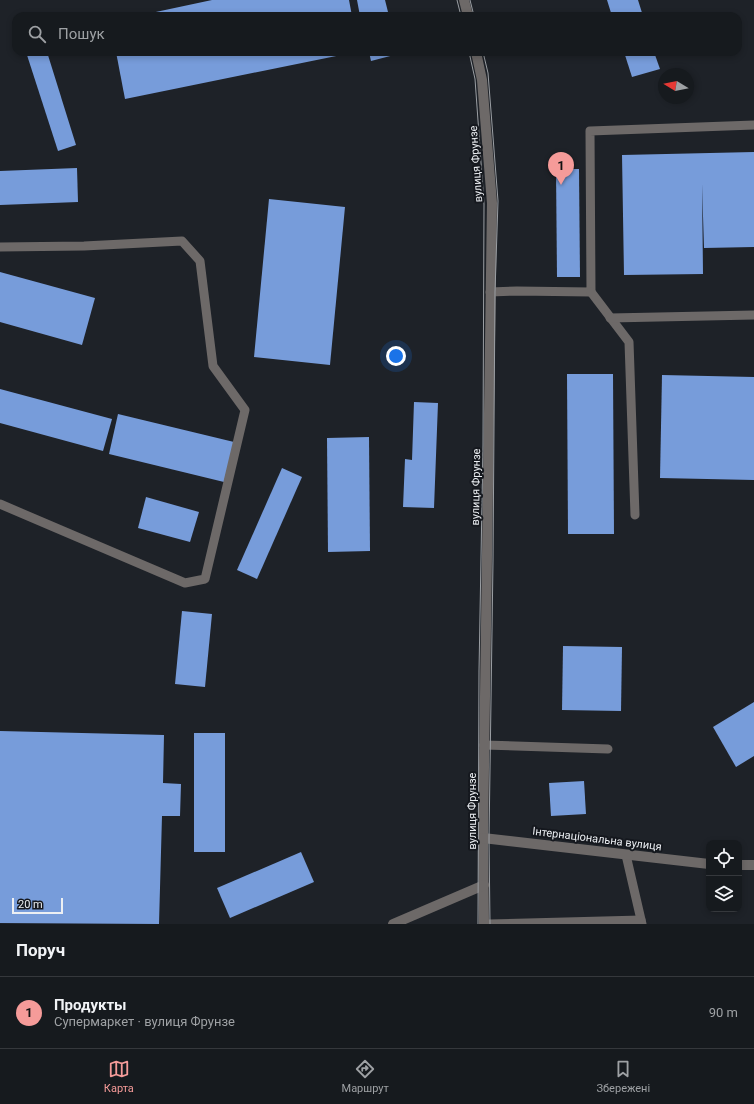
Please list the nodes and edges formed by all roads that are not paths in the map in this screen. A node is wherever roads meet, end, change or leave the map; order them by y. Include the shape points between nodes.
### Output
1 (464, 0) edge
2 (467, 12) edge
3 (477, 56) edge
4 (754, 125) edge
5 (0, 247) edge
6 (490, 292) junction
7 (591, 292) junction
8 (754, 315) edge
9 (610, 318) junction
10 (0, 504) edge
11 (634, 515) dead end
12 (484, 745) junction
13 (608, 749) dead end
14 (483, 838) junction
15 (626, 855) junction
16 (706, 864) edge
17 (742, 865) edge
18 (754, 865) edge
19 (484, 885) junction
20 (641, 922) edge
21 (393, 924) edge
22 (484, 924) edge
23 (489, 924) edge

1 - 2 street
3 - 6 street, вулиця Фрунзе via 482,80 492,203
4 - 7 lane via 590,131
5 - 10 lane via 182,241 200,261 213,366 245,410 206,579 185,583
6 - 7 lane
6 - 12 street, вулиця Фрунзе
7 - 9 lane
8 - 9 lane
9 - 11 lane via 629,342
12 - 13 lane
12 - 14 street, вулиця Фрунзе
14 - 15 street, Інтернаціональна вулиця
14 - 19 street, вулиця Фрунзе
15 - 16 street, Інтернаціональна вулиця
15 - 20 lane
17 - 18 street
19 - 21 street
19 - 22 street, вулиця Фрунзе
20 - 23 lane

